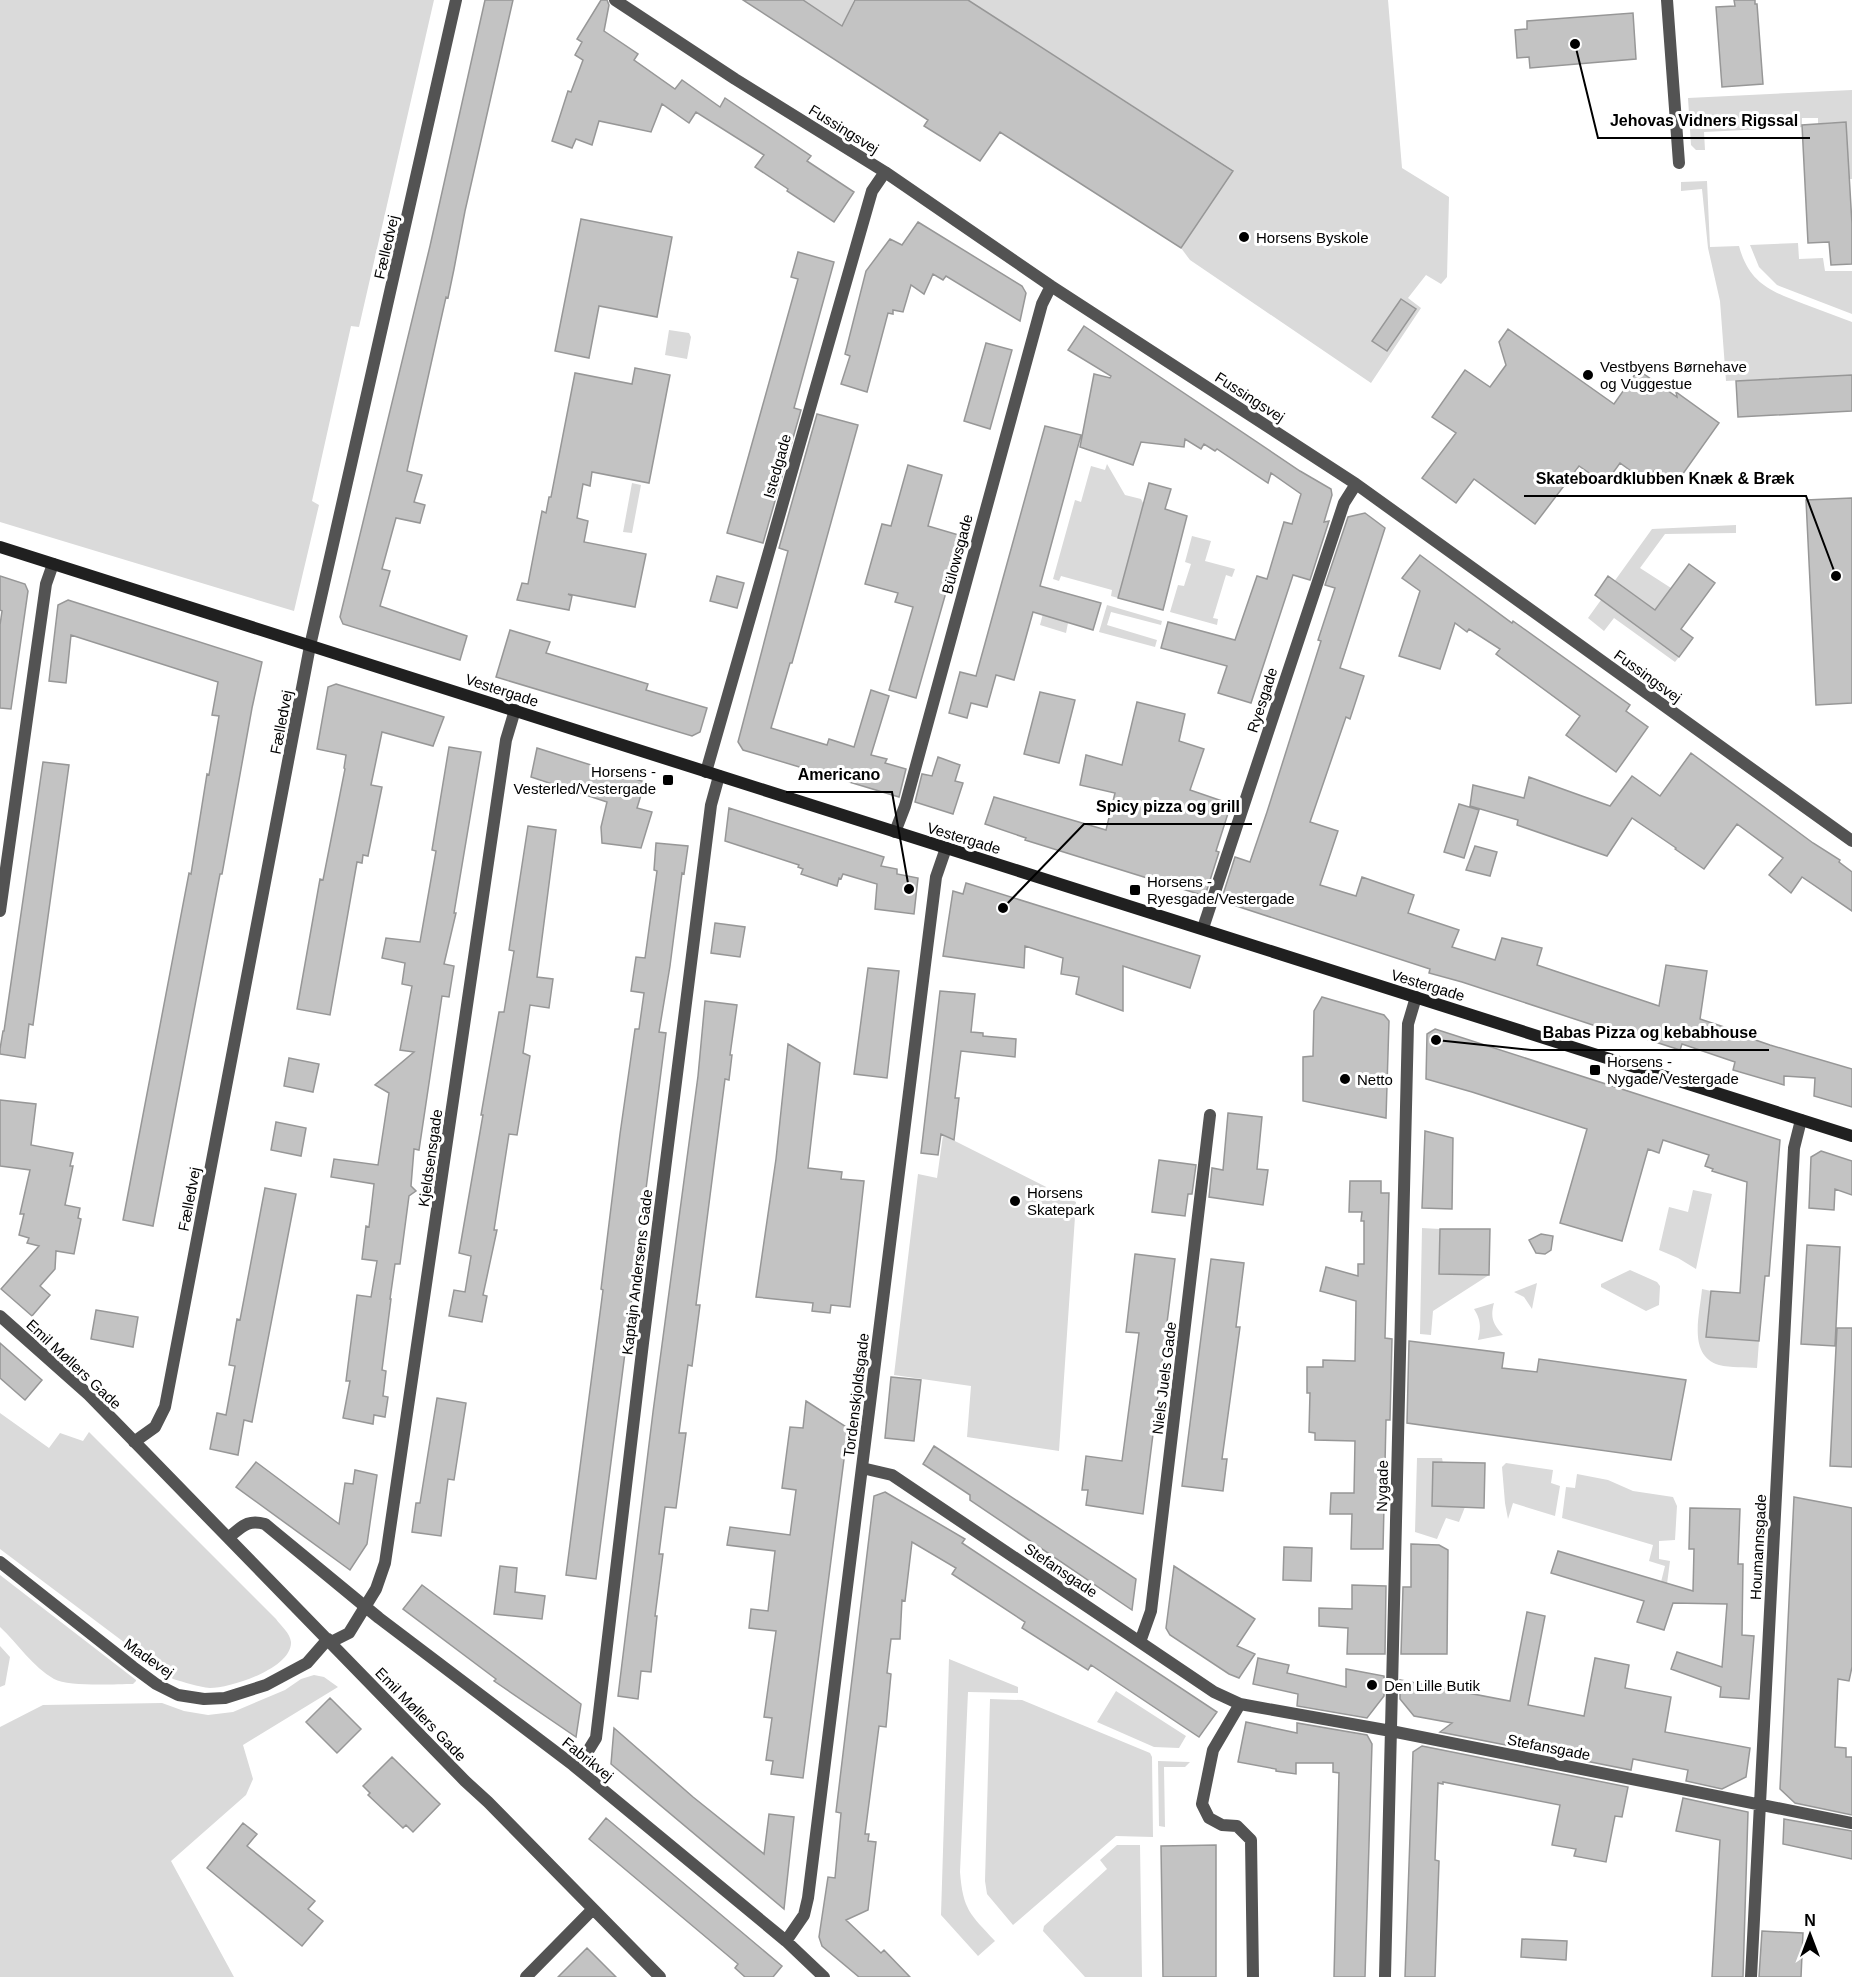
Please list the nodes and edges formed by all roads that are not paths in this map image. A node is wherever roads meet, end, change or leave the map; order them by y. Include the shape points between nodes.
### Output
1 (456, 0) edge
2 (615, 0) edge
3 (1667, 0) edge
4 (1679, 163) dead end
5 (885, 172) junction
6 (1051, 286) junction
7 (1356, 484) junction
8 (0, 547) edge
9 (53, 564) junction
10 (310, 646) junction
11 (514, 710) junction
12 (706, 772) junction
13 (719, 776) junction
14 (895, 832) junction
15 (1852, 842) edge
16 (946, 848) junction
17 (0, 911) edge
18 (1203, 928) junction
19 (1416, 997) junction
20 (1210, 1115) dead end
21 (1801, 1120) junction
22 (1852, 1136) edge
23 (0, 1316) edge
24 (134, 1442) junction
25 (862, 1468) junction
26 (229, 1537) junction
27 (0, 1562) edge
28 (366, 1607) junction
29 (329, 1641) junction
30 (1140, 1642) junction
31 (1240, 1704) junction
32 (1391, 1731) junction
33 (573, 1765) junction
34 (1761, 1805) junction
35 (1852, 1823) edge
36 (593, 1909) junction
37 (786, 1941) junction
38 (526, 1977) edge
39 (660, 1977) edge
40 (824, 1977) edge
41 (1253, 1977) edge
42 (1385, 1977) edge
43 (1751, 1977) edge

1 - 10 street, Fælledvej
2 - 5 street, Fussingsvej
3 - 4 street
5 - 6 street, Fussingsvej
5 - 12 street, Istedgade via 872,191
6 - 7 street, Fussingsvej
6 - 14 street, Bülowsgade via 1042,304
7 - 15 street, Fussingsvej
7 - 18 street, Ryesgade via 1344,503
8 - 9 main road, Vestergade
9 - 10 main road, Vestergade
9 - 17 street via 46,584
10 - 11 main road, Vestergade
10 - 24 street, Fælledvej via 165,1407 155,1427
11 - 12 main road, Vestergade
11 - 28 street, Kjeldsensgade via 504,752 385,1563
12 - 13 main road, Vestergade
13 - 14 main road, Vestergade
13 - 33 street, Kaptajn Andersens Gade via 700,887 596,1737
14 - 16 main road, Vestergade
16 - 18 main road, Vestergade
16 - 25 street, Tordenskjoldsgade via 936,877
18 - 19 main road, Vestergade
19 - 21 main road, Vestergade
19 - 32 street, Nygade via 1408,1024
20 - 30 street, Niels Juels Gade via 1151,1611
21 - 22 main road, Vestergade
21 - 34 street, Houmannsgade via 1794,1148
23 - 24 street, Emil Møllers Gade via 89,1395
24 - 26 street, Emil Møllers Gade
25 - 30 street, Stefansgade via 892,1474
25 - 37 street, Tordenskjoldsgade via 808,1898 804,1915
26 - 28 street via 253,1521 265,1524
26 - 29 street, Emil Møllers Gade
27 - 29 street, Madevej via 105,1646 156,1684 178,1695 225,1698 266,1685 308,1663
28 - 29 street via 349,1633
28 - 33 street, Fabrikvej
29 - 36 street, Emil Møllers Gade
30 - 31 street, Stefansgade via 1214,1692
31 - 32 street, Stefansgade
31 - 41 street via 1213,1750 1202,1804 1209,1818 1222,1825 1237,1826 1251,1840
32 - 34 street, Stefansgade
32 - 42 street, Nygade
33 - 37 street, Fabrikvej
34 - 35 street, Stefansgade
34 - 43 street, Houmannsgade
36 - 38 street
36 - 39 street, Emil Møllers Gade
37 - 40 street, Fabrikvej

